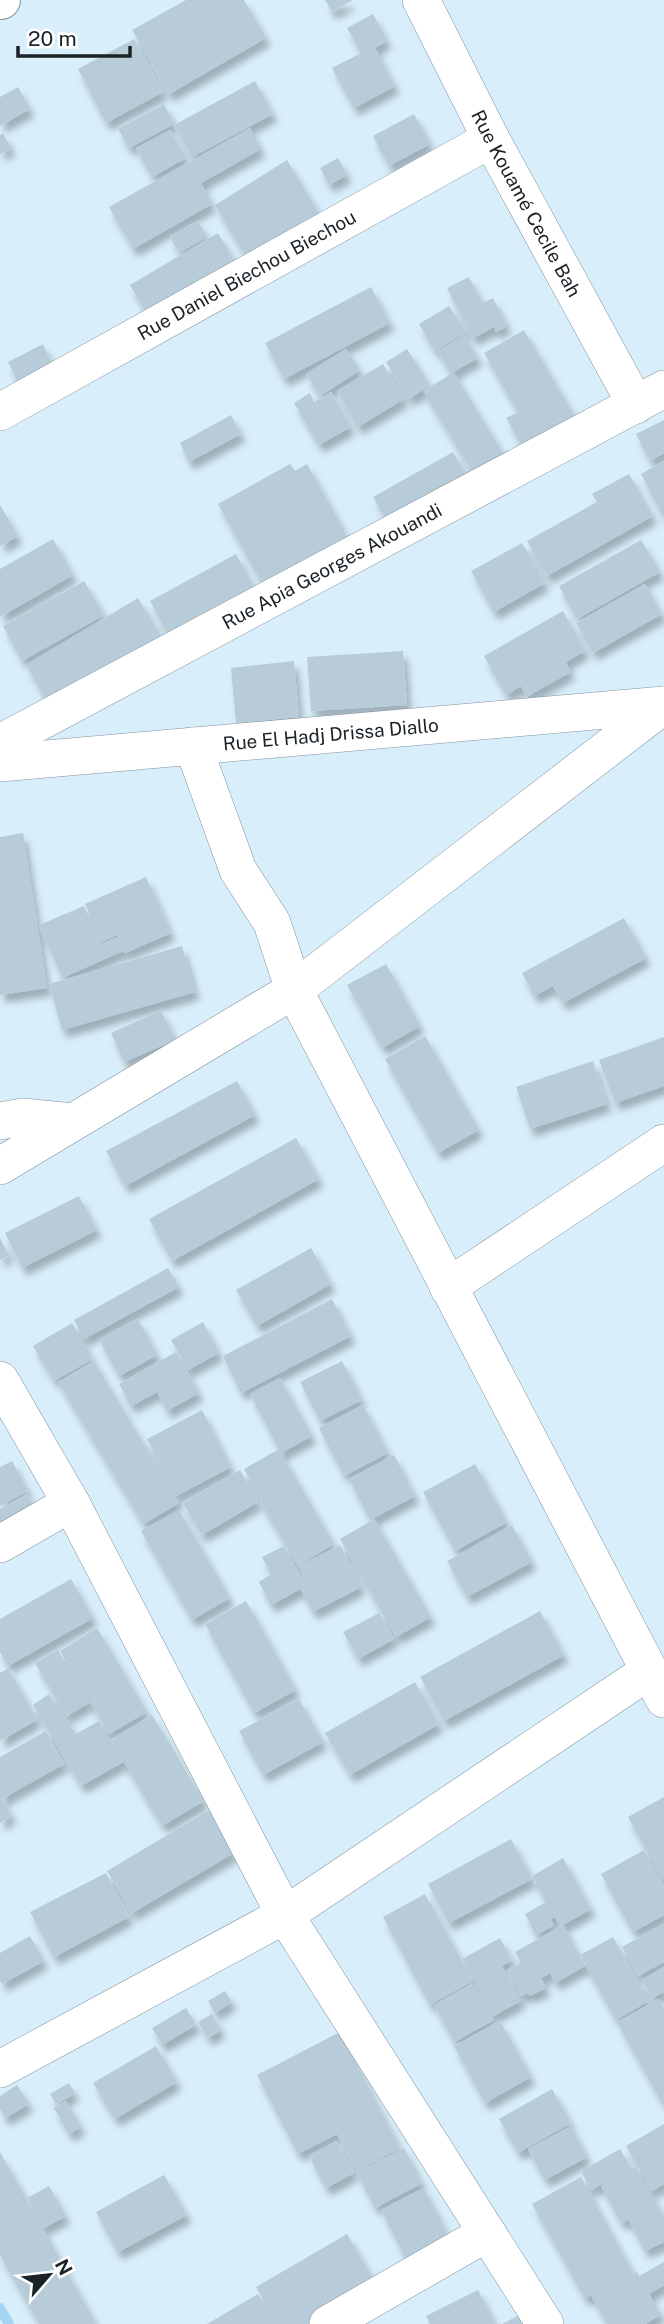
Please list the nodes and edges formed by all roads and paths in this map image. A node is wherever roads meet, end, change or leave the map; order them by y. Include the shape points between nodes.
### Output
1 (421, 0) edge
2 (491, 139) junction
3 (650, 397) edge
4 (0, 412) edge
5 (664, 705) edge
6 (0, 743) edge
7 (193, 746) junction
8 (0, 763) edge
9 (294, 990) junction
10 (0, 1121) edge
11 (73, 1122) junction
12 (664, 1143) edge
13 (0, 1166) edge
14 (448, 1287) junction
15 (0, 1380) edge
16 (71, 1503) junction
17 (0, 1544) edge
18 (656, 1685) edge
19 (285, 1915) junction
20 (0, 2069) edge
21 (487, 2233) junction
22 (328, 2324) edge
23 (545, 2324) edge

1 - 2 street, Rue Kouamé Cecile Bah
2 - 3 street, Rue Kouamé Cecile Bah
2 - 4 street, Rue Daniel Biechou Biechou
3 - 6 street, Rue Apia Georges Akouandi
5 - 7 street, Rue El Hadj Drissa Diallo
5 - 9 street
7 - 8 street, Rue El Hadj Drissa Diallo
7 - 9 street via 238,870 272,923
9 - 11 street
9 - 14 street
10 - 11 street via 23,1117
11 - 13 street
12 - 14 street
14 - 18 street
15 - 16 street
16 - 17 street
16 - 19 street
18 - 19 street
19 - 20 street
19 - 21 street
21 - 22 street
21 - 23 street

